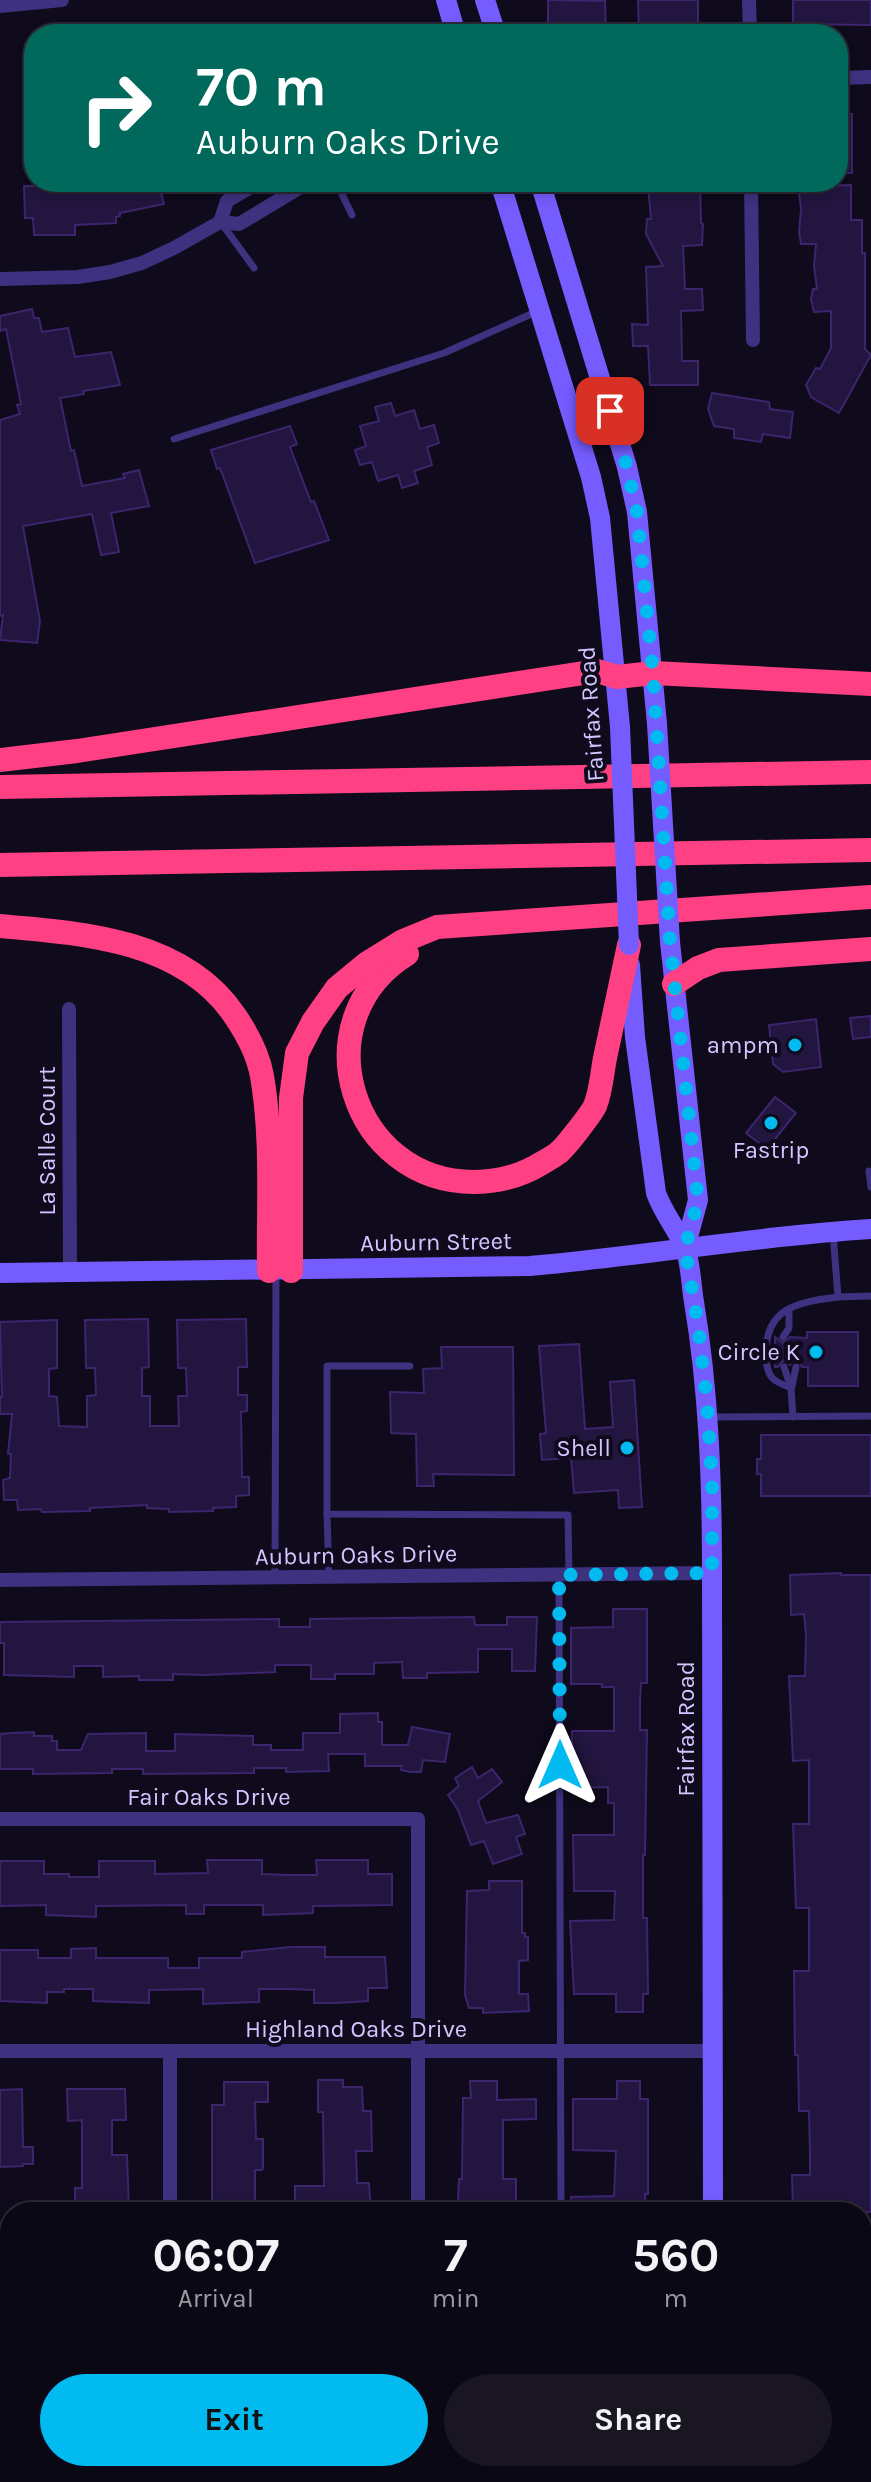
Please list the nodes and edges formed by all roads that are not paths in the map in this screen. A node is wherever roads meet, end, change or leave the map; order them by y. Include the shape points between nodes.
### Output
1 (62, 0) edge
2 (446, 0) edge
3 (485, 0) edge
4 (749, 0) edge
5 (0, 6) edge
6 (453, 24) edge
7 (493, 24) edge
8 (750, 24) edge
9 (871, 77) edge
10 (848, 78) edge
11 (242, 192) edge
12 (292, 192) edge
13 (341, 192) edge
14 (503, 192) edge
15 (543, 192) edge
16 (751, 192) edge
17 (352, 215) dead end
18 (220, 222) junction
19 (254, 268) dead end
20 (0, 279) edge
21 (540, 310) junction
22 (753, 340) dead end
23 (174, 439) dead end
24 (653, 673) junction
25 (617, 677) junction
26 (871, 684) edge
27 (0, 760) edge
28 (871, 772) edge
29 (0, 787) edge
30 (871, 850) edge
31 (0, 865) edge
32 (871, 897) edge
33 (486, 923) junction
34 (0, 926) edge
35 (629, 945) junction
36 (871, 949) edge
37 (674, 984) junction
38 (69, 1009) dead end
39 (869, 1171) edge
40 (871, 1187) edge
41 (871, 1229) edge
42 (833, 1231) junction
43 (685, 1248) junction
44 (279, 1271) junction
45 (0, 1273) edge
46 (70, 1273) junction
47 (871, 1296) edge
48 (838, 1297) junction
49 (789, 1309) junction
50 (789, 1328) junction
51 (783, 1337) dead end
52 (796, 1338) dead end
53 (410, 1366) dead end
54 (784, 1367) dead end
55 (796, 1367) dead end
56 (791, 1388) junction
57 (871, 1416) edge
58 (708, 1417) junction
59 (793, 1417) junction
60 (327, 1514) junction
61 (712, 1573) junction
62 (564, 1575) junction
63 (329, 1577) junction
64 (275, 1578) junction
65 (0, 1580) edge
66 (0, 1819) edge
67 (0, 2051) edge
68 (170, 2051) junction
69 (418, 2051) junction
70 (561, 2051) junction
71 (712, 2051) junction
72 (170, 2202) edge
73 (418, 2202) edge
74 (561, 2202) edge
75 (713, 2202) edge

1 - 5 street
2 - 6 main road
3 - 7 main road
4 - 8 street
9 - 10 street
11 - 18 street via 227,201
12 - 18 street via 239,224
13 - 17 lane
14 - 21 main road, Fairfax Road
15 - 24 main road, Fairfax Road via 627,467 637,512
16 - 22 street
18 - 19 lane
18 - 20 street via 142,263 110,272
21 - 23 lane via 444,353
21 - 25 main road, Fairfax Road via 600,518
24 - 25 highway
24 - 26 highway
24 - 37 main road, Fairfax Road, bridge
25 - 27 highway via 597,671
25 - 35 main road, Fairfax Road, bridge
28 - 29 highway
30 - 31 highway
32 - 33 highway
33 - 35 highway via 420,946 392,963 367,990 348,1046 351,1084 363,1118 384,1145 414,1169 451,1182 523,1175 560,1152 595,1106
33 - 44 highway via 437,927 403,941 337,988 313,1022 297,1053
34 - 44 highway via 73,932 135,946 198,977 226,1002 251,1038 262,1075
35 - 43 main road, Fairfax Road via 656,1193
36 - 37 highway via 719,960
37 - 43 main road, Fairfax Road via 698,1200
38 - 46 street, La Salle Court
39 - 40 lane
41 - 42 main road, Auburn Street
42 - 43 main road, Auburn Street
42 - 48 lane
43 - 44 main road, Auburn Street via 530,1266
43 - 58 main road, Fairfax Road
44 - 46 main road, Auburn Street
44 - 64 lane
45 - 46 main road, Auburn Street
47 - 48 lane
48 - 49 lane
49 - 50 lane
49 - 56 lane via 770,1324 765,1342 767,1372
50 - 51 lane
50 - 52 lane
53 - 60 lane via 327,1366
54 - 56 lane
55 - 56 lane
56 - 59 lane
57 - 59 lane
58 - 59 lane
58 - 61 main road, Fairfax Road
60 - 62 lane via 568,1515
60 - 63 lane
61 - 62 street, Auburn Oaks Drive
61 - 71 main road, Fairfax Road
62 - 63 street, Auburn Oaks Drive
62 - 70 lane
63 - 64 street, Auburn Oaks Drive
64 - 65 street, Auburn Oaks Drive
66 - 69 street, Fair Oaks Drive via 418,1819
67 - 68 street, Highland Oaks Drive
68 - 69 street, Highland Oaks Drive
68 - 72 street
69 - 70 street, Highland Oaks Drive
69 - 73 street
70 - 71 street, Highland Oaks Drive
70 - 74 lane
71 - 75 main road, Fairfax Road

